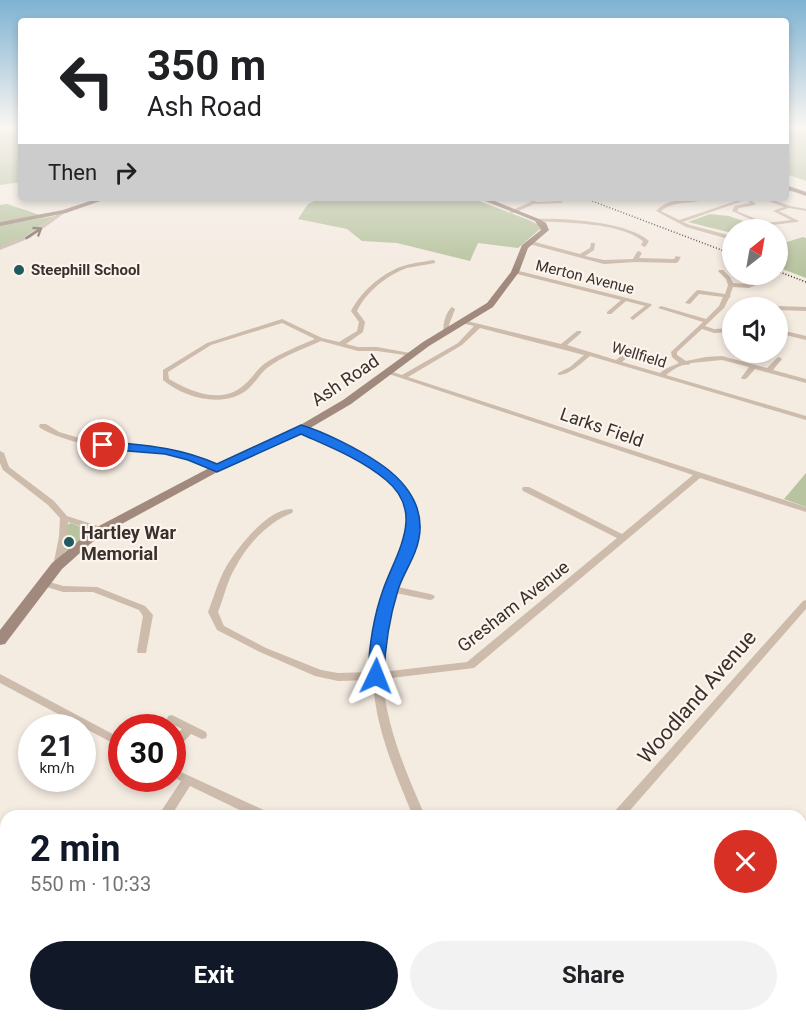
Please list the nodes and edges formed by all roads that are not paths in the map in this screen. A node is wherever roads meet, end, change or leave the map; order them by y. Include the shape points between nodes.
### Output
1 (789, 190) edge
2 (806, 194) edge
3 (97, 201) edge
4 (488, 201) edge
5 (531, 201) edge
6 (673, 201) edge
7 (686, 201) edge
8 (737, 201) edge
9 (750, 201) edge
10 (771, 201) edge
11 (561, 202) dead end
12 (535, 203) junction
13 (677, 203) junction
14 (789, 207) junction
15 (806, 210) edge
16 (64, 212) junction
17 (512, 212) junction
18 (537, 220) junction
19 (679, 221) junction
20 (0, 224) edge
21 (722, 236) edge
22 (531, 243) junction
23 (593, 244) dead end
24 (644, 245) dead end
25 (0, 248) edge
26 (639, 253) dead end
27 (581, 256) junction
28 (678, 257) dead end
29 (634, 260) junction
30 (433, 262) dead end
31 (515, 272) junction
32 (731, 285) joint
33 (752, 285) edge
34 (728, 296) joint
35 (625, 299) junction
36 (688, 303) dead end
37 (722, 307) edge
38 (661, 308) dead end
39 (788, 308) edge
40 (452, 309) dead end
41 (806, 309) edge
42 (609, 313) dead end
43 (633, 318) dead end
44 (707, 321) junction
45 (463, 322) junction
46 (479, 325) junction
47 (701, 327) junction
48 (446, 331) junction
49 (722, 331) edge
50 (579, 332) dead end
51 (788, 334) edge
52 (320, 339) junction
53 (806, 339) edge
54 (341, 344) junction
55 (562, 346) junction
56 (636, 347) dead end
57 (589, 354) junction
58 (410, 355) junction
59 (618, 362) junction
60 (775, 363) edge
61 (686, 364) junction
62 (753, 367) junction
63 (768, 371) junction
64 (389, 373) junction
65 (560, 374) dead end
66 (662, 375) junction
67 (403, 377) junction
68 (744, 378) dead end
69 (806, 381) edge
70 (806, 418) edge
71 (43, 426) dead end
72 (301, 429) junction
73 (0, 453) edge
74 (217, 468) junction
75 (698, 475) junction
76 (526, 489) dead end
77 (806, 510) edge
78 (289, 511) dead end
79 (64, 518) junction
80 (101, 530) junction
81 (623, 538) junction
82 (57, 566) junction
83 (43, 583) junction
84 (391, 589) junction
85 (430, 597) dead end
86 (806, 603) edge
87 (0, 640) edge
88 (142, 651) dead end
89 (376, 676) junction
90 (0, 678) edge
91 (186, 727) edge
92 (189, 729) junction
93 (186, 732) edge
94 (202, 735) dead end
95 (108, 736) edge
96 (188, 780) joint
97 (168, 810) edge
98 (251, 810) edge
99 (417, 810) edge
100 (623, 810) edge

1 - 2 street
3 - 16 street
4 - 17 street
5 - 12 street
6 - 13 street
7 - 13 street
8 - 19 street
9 - 14 street via 752,204 736,207 734,211 765,225 797,221 775,211
10 - 14 street
11 - 12 street
12 - 17 street
13 - 19 street via 658,211
14 - 15 street
16 - 20 street
25 -> 16 street via 28,237
17 - 18 street
18 - 22 street, Ash Road via 545,230
18 - 24 street via 632,232 643,237
19 - 21 street
22 - 27 street
22 - 31 street, Ash Road via 522,252
23 - 27 street
26 - 29 street
27 - 29 street via 604,262
28 - 29 street via 676,261
30 - 54 street via 401,269 366,294 354,311 362,322 360,332
31 - 35 street, Merton Avenue
31 - 45 street, Ash Road via 490,305
32 - 33 street
32 - 34 street
34 - 36 street via 698,292
35 - 42 street
35 - 43 street, Merton Avenue via 649,305
37 - 44 street
38 - 44 street
39 - 41 street
40 - 48 street
44 - 47 street
45 - 46 street, Wellfield
45 - 48 street, Ash Road
46 - 55 street, Wellfield
46 - 67 street via 460,344
47 - 49 street
47 - 61 street via 674,352
48 - 58 street, Ash Road
50 - 55 street
51 - 53 street
52 - 52 street via 264,367 245,388 231,395 212,398 184,391 166,380 165,371 209,344 282,321
52 - 54 street
54 - 58 street
55 - 57 street, Wellfield
56 - 59 street
57 - 59 street, Wellfield
57 - 65 street
58 - 64 street, Ash Road
59 - 66 street, Wellfield
60 - 63 street
61 - 62 street via 722,358
61 - 66 street
62 - 63 street
62 - 68 street
63 - 69 street
64 - 67 street, Larks Field
64 - 72 street, Ash Road
66 - 70 street, Wellfield
67 - 75 street, Larks Field
71 - 74 street via 78,442 165,451
72 - 74 street, Ash Road
72 - 84 street via 378,466 404,492 413,526 409,549
73 - 79 street via 6,468
74 - 80 street, Ash Road
75 - 77 street, Larks Field
75 - 81 street, Gresham Avenue
76 - 81 street
78 - 89 street, Gresham Avenue via 279,513 264,526 230,568 213,612 220,628 319,672 338,677
79 - 80 street
79 - 82 street
80 - 82 street, Ash Road
81 - 89 street, Gresham Avenue via 470,665
82 - 83 street, Ash Road
83 - 87 street, Ash Road
83 - 88 street via 63,589 94,589 142,608 148,615
84 - 85 street
84 - 89 street via 378,638
86 - 100 street, Woodland Avenue
89 - 99 street via 388,738
90 - 95 street
91 - 92 street
92 - 93 street
92 - 94 street
96 - 97 street
96 - 98 street

